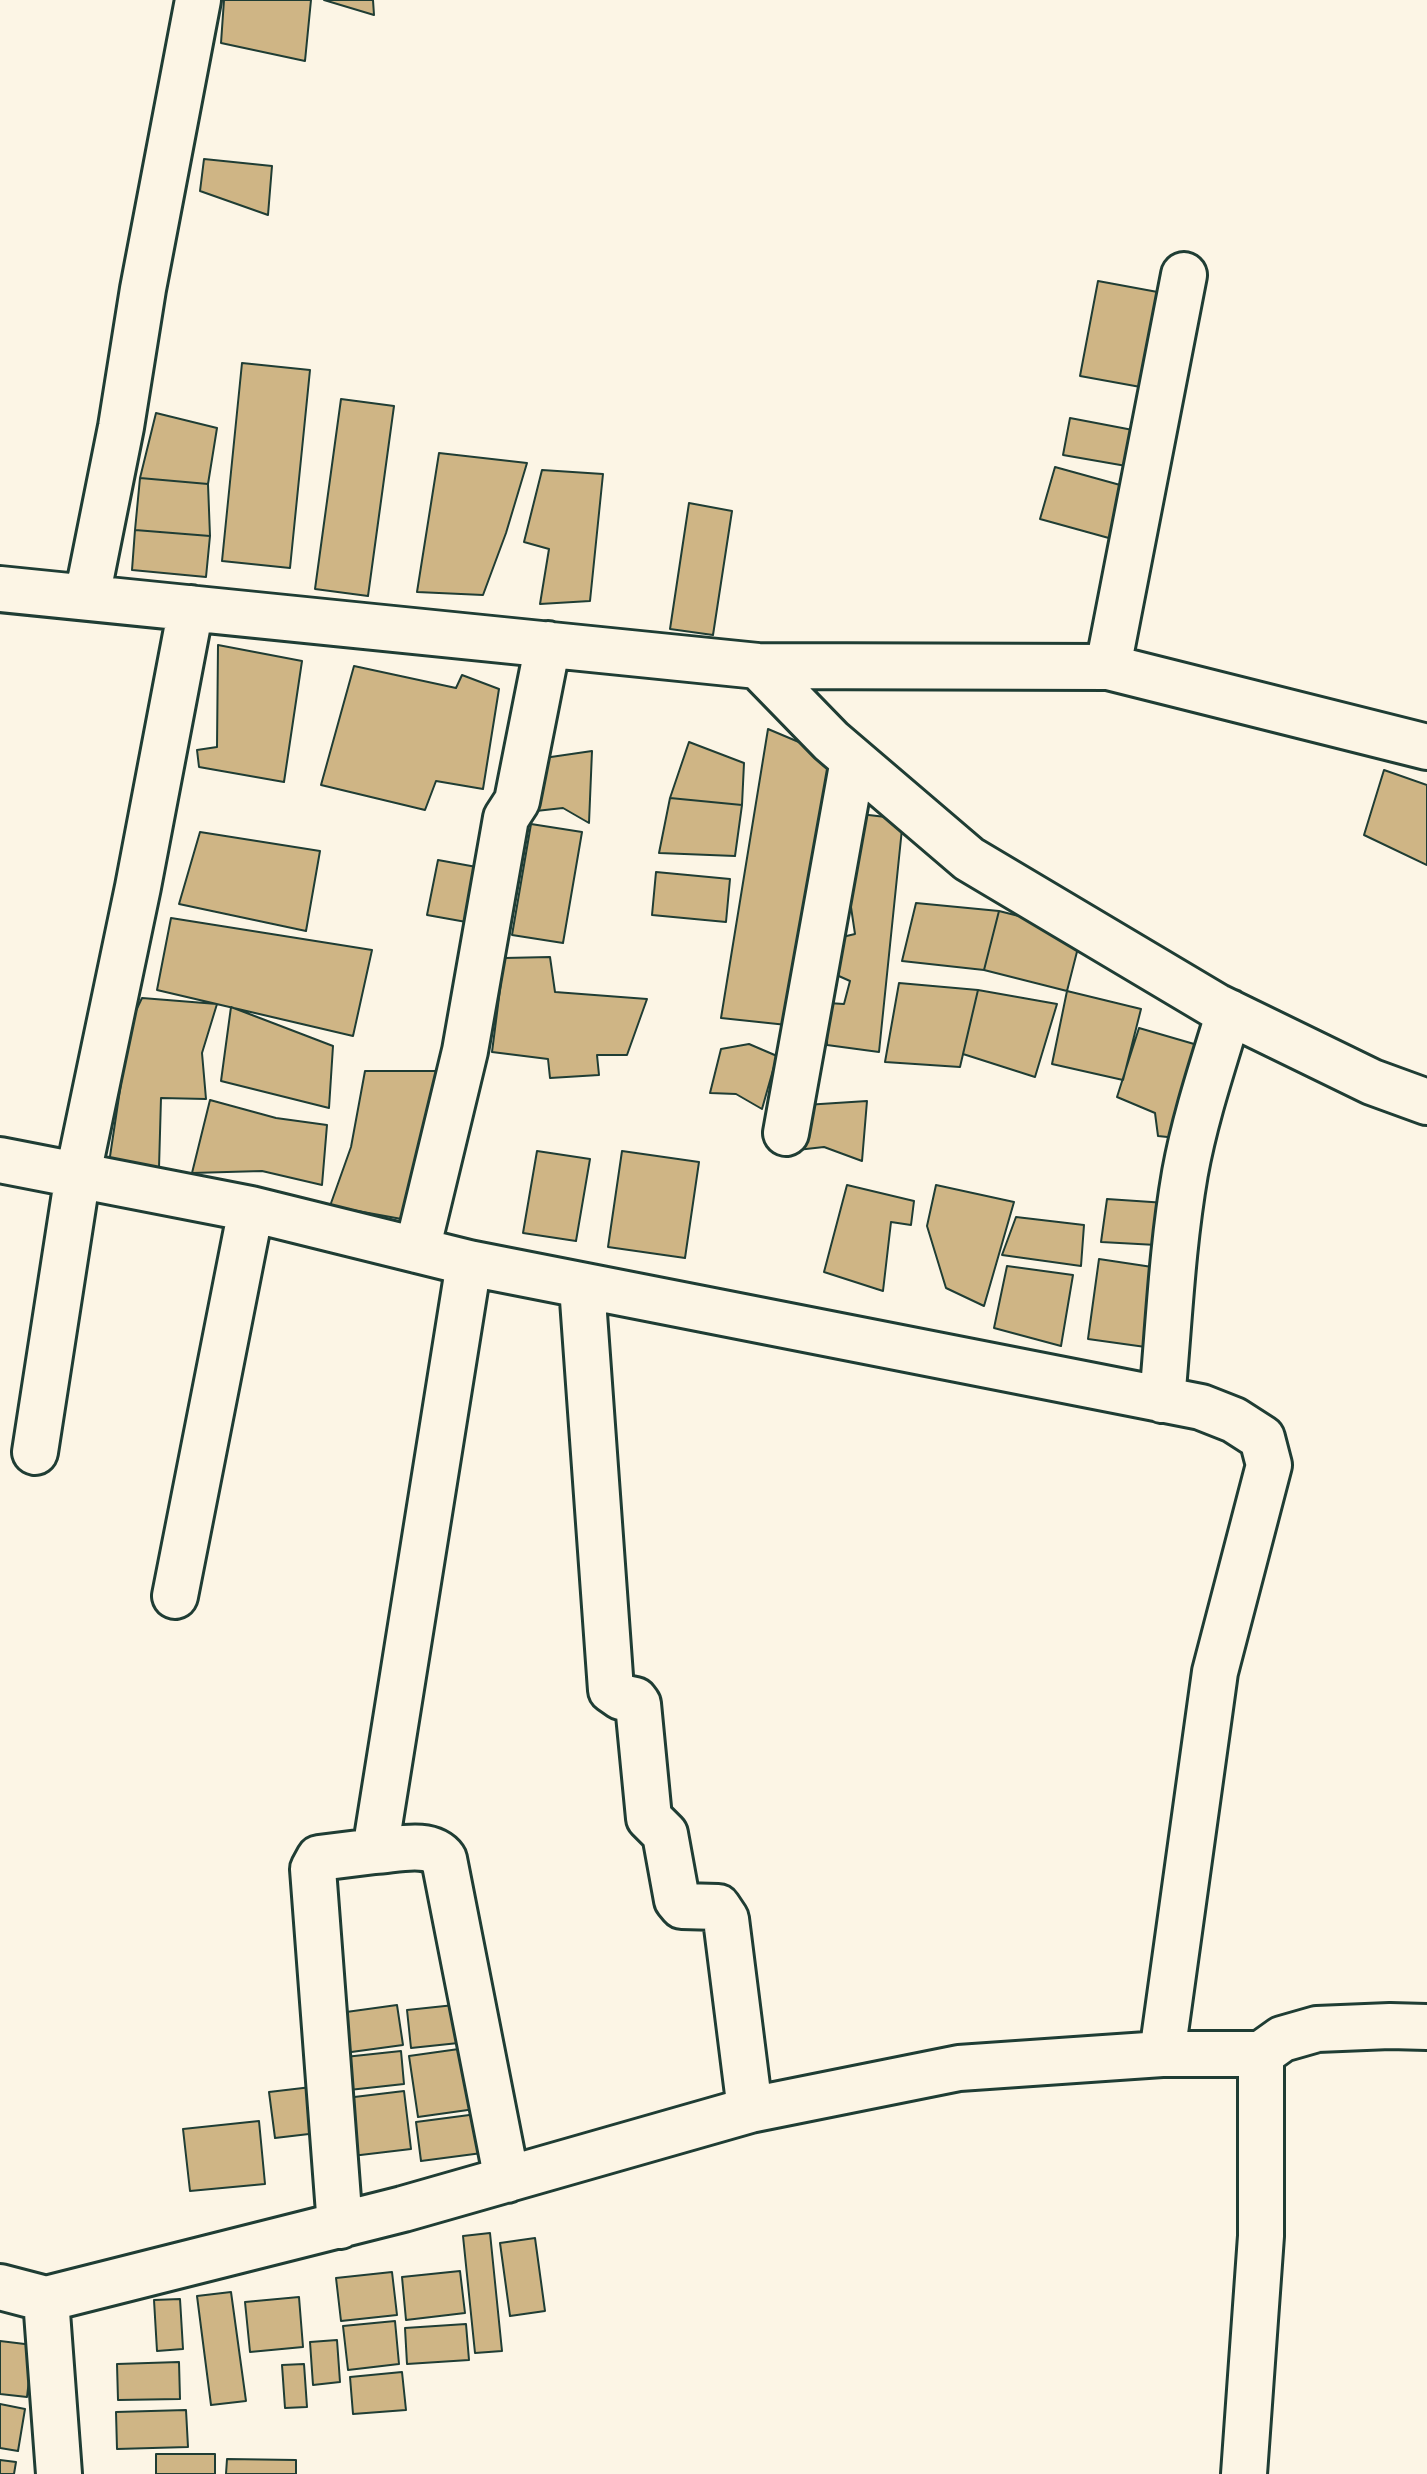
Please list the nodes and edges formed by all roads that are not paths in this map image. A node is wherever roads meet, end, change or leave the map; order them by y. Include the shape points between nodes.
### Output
1 (198, 0) edge
2 (1184, 275) dead end
3 (0, 589) edge
4 (87, 597) junction
5 (191, 608) junction
6 (548, 644) junction
7 (758, 666) junction
8 (1108, 667) junction
9 (1427, 747) edge
10 (853, 760) junction
11 (1229, 1012) junction
12 (1427, 1102) edge
13 (786, 1133) dead end
14 (0, 1160) edge
15 (78, 1174) junction
16 (251, 1209) junction
17 (417, 1250) junction
18 (469, 1263) junction
19 (582, 1286) junction
20 (1162, 1400) junction
21 (35, 1452) dead end
22 (175, 1596) dead end
23 (375, 1851) junction
24 (1427, 2027) edge
25 (1162, 2054) junction
26 (1261, 2054) junction
27 (750, 2110) junction
28 (507, 2180) junction
29 (340, 2226) junction
30 (0, 2287) edge
31 (46, 2299) junction
32 (59, 2474) edge
33 (1244, 2474) edge

1 - 4 street
2 - 8 street
3 - 4 street
4 - 5 street
5 - 6 street
5 - 15 street
6 - 7 street
6 - 17 street via 517,801 506,818 465,1051
7 - 8 street
7 - 10 street
8 - 9 street
10 - 11 street via 969,859
10 - 13 street
11 - 12 street via 1372,1082
11 - 20 street via 1185,1172
14 - 15 street
15 - 16 street
15 - 21 street
16 - 17 street
16 - 22 street
17 - 18 street
18 - 19 street
18 - 23 street
19 - 20 street
19 - 27 street via 609,1681 611,1690 638,1704 649,1818 665,1834 677,1900 682,1906 718,1907 726,1919
20 - 25 street via 1234,1420 1262,1438 1269,1465 1215,1672
23 - 28 street via 428,1848 444,1859
23 - 29 street via 328,1855 313,1869
24 - 26 street via 1317,2029 1282,2039
25 - 26 street
25 - 27 street via 959,2068
26 - 33 street via 1261,2236
27 - 28 street
28 - 29 street
29 - 31 street
30 - 31 street
31 - 32 street

